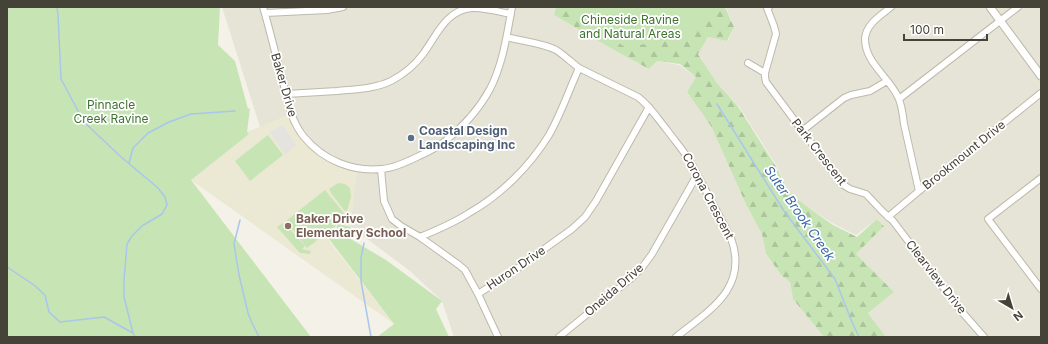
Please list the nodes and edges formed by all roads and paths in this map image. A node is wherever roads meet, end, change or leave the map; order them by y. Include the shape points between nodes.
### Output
1 (343, 7) edge
2 (512, 7) edge
3 (769, 7) edge
4 (891, 7) edge
5 (990, 7) edge
6 (1018, 7) edge
7 (264, 10) edge
8 (511, 14) junction
9 (1000, 20) junction
10 (507, 37) junction
11 (748, 63) dead end
12 (579, 68) junction
13 (765, 73) junction
14 (1041, 76) edge
15 (887, 81) junction
16 (286, 94) junction
17 (1041, 94) edge
18 (899, 99) junction
19 (649, 107) junction
20 (802, 131) junction
21 (381, 169) junction
22 (697, 175) junction
23 (1041, 178) edge
24 (919, 191) junction
25 (888, 217) junction
26 (420, 237) junction
27 (1041, 289) edge
28 (478, 294) junction
29 (498, 337) edge
30 (559, 337) edge
31 (676, 337) edge
32 (984, 337) edge

1 - 7 street via 327,10
2 - 8 street, Baker Drive
3 - 13 street via 767,8 776,34
4 - 15 street via 873,21 866,36 869,55
5 - 9 street
6 - 9 street
7 - 16 street, Baker Drive
8 - 10 street, Baker Drive
8 - 16 street via 473,8 455,13 444,23 415,63 400,76 383,84 364,89
9 - 14 street
9 - 18 street
10 - 12 street, Corona Crescent via 552,48
10 - 21 street, Baker Drive via 498,70 490,87 462,127 436,148 412,160
11 - 13 street
12 - 19 street, Corona Crescent via 635,95
12 - 26 street via 549,134 521,171 503,189 480,206
13 - 20 street, Park Crescent via 766,82
15 - 18 street
15 - 20 street via 870,91 844,98
16 - 21 street, Baker Drive via 298,128 320,152 347,166
17 - 24 street, Brookmount Drive
18 - 24 street
19 - 22 street, Corona Crescent via 686,154
19 - 28 street, Huron Drive via 585,217 572,229
20 - 25 street, Park Crescent via 842,184 866,194
21 - 26 street, Huron Drive via 384,201 392,219
22 - 30 street, Oneida Drive via 641,269
22 - 31 street, Corona Crescent via 731,238 735,249 736,267 732,281 720,300
23 - 27 street via 988,219
24 - 25 street, Brookmount Drive
25 - 32 street, Clearview Drive
26 - 28 street, Huron Drive via 465,270
28 - 29 street

